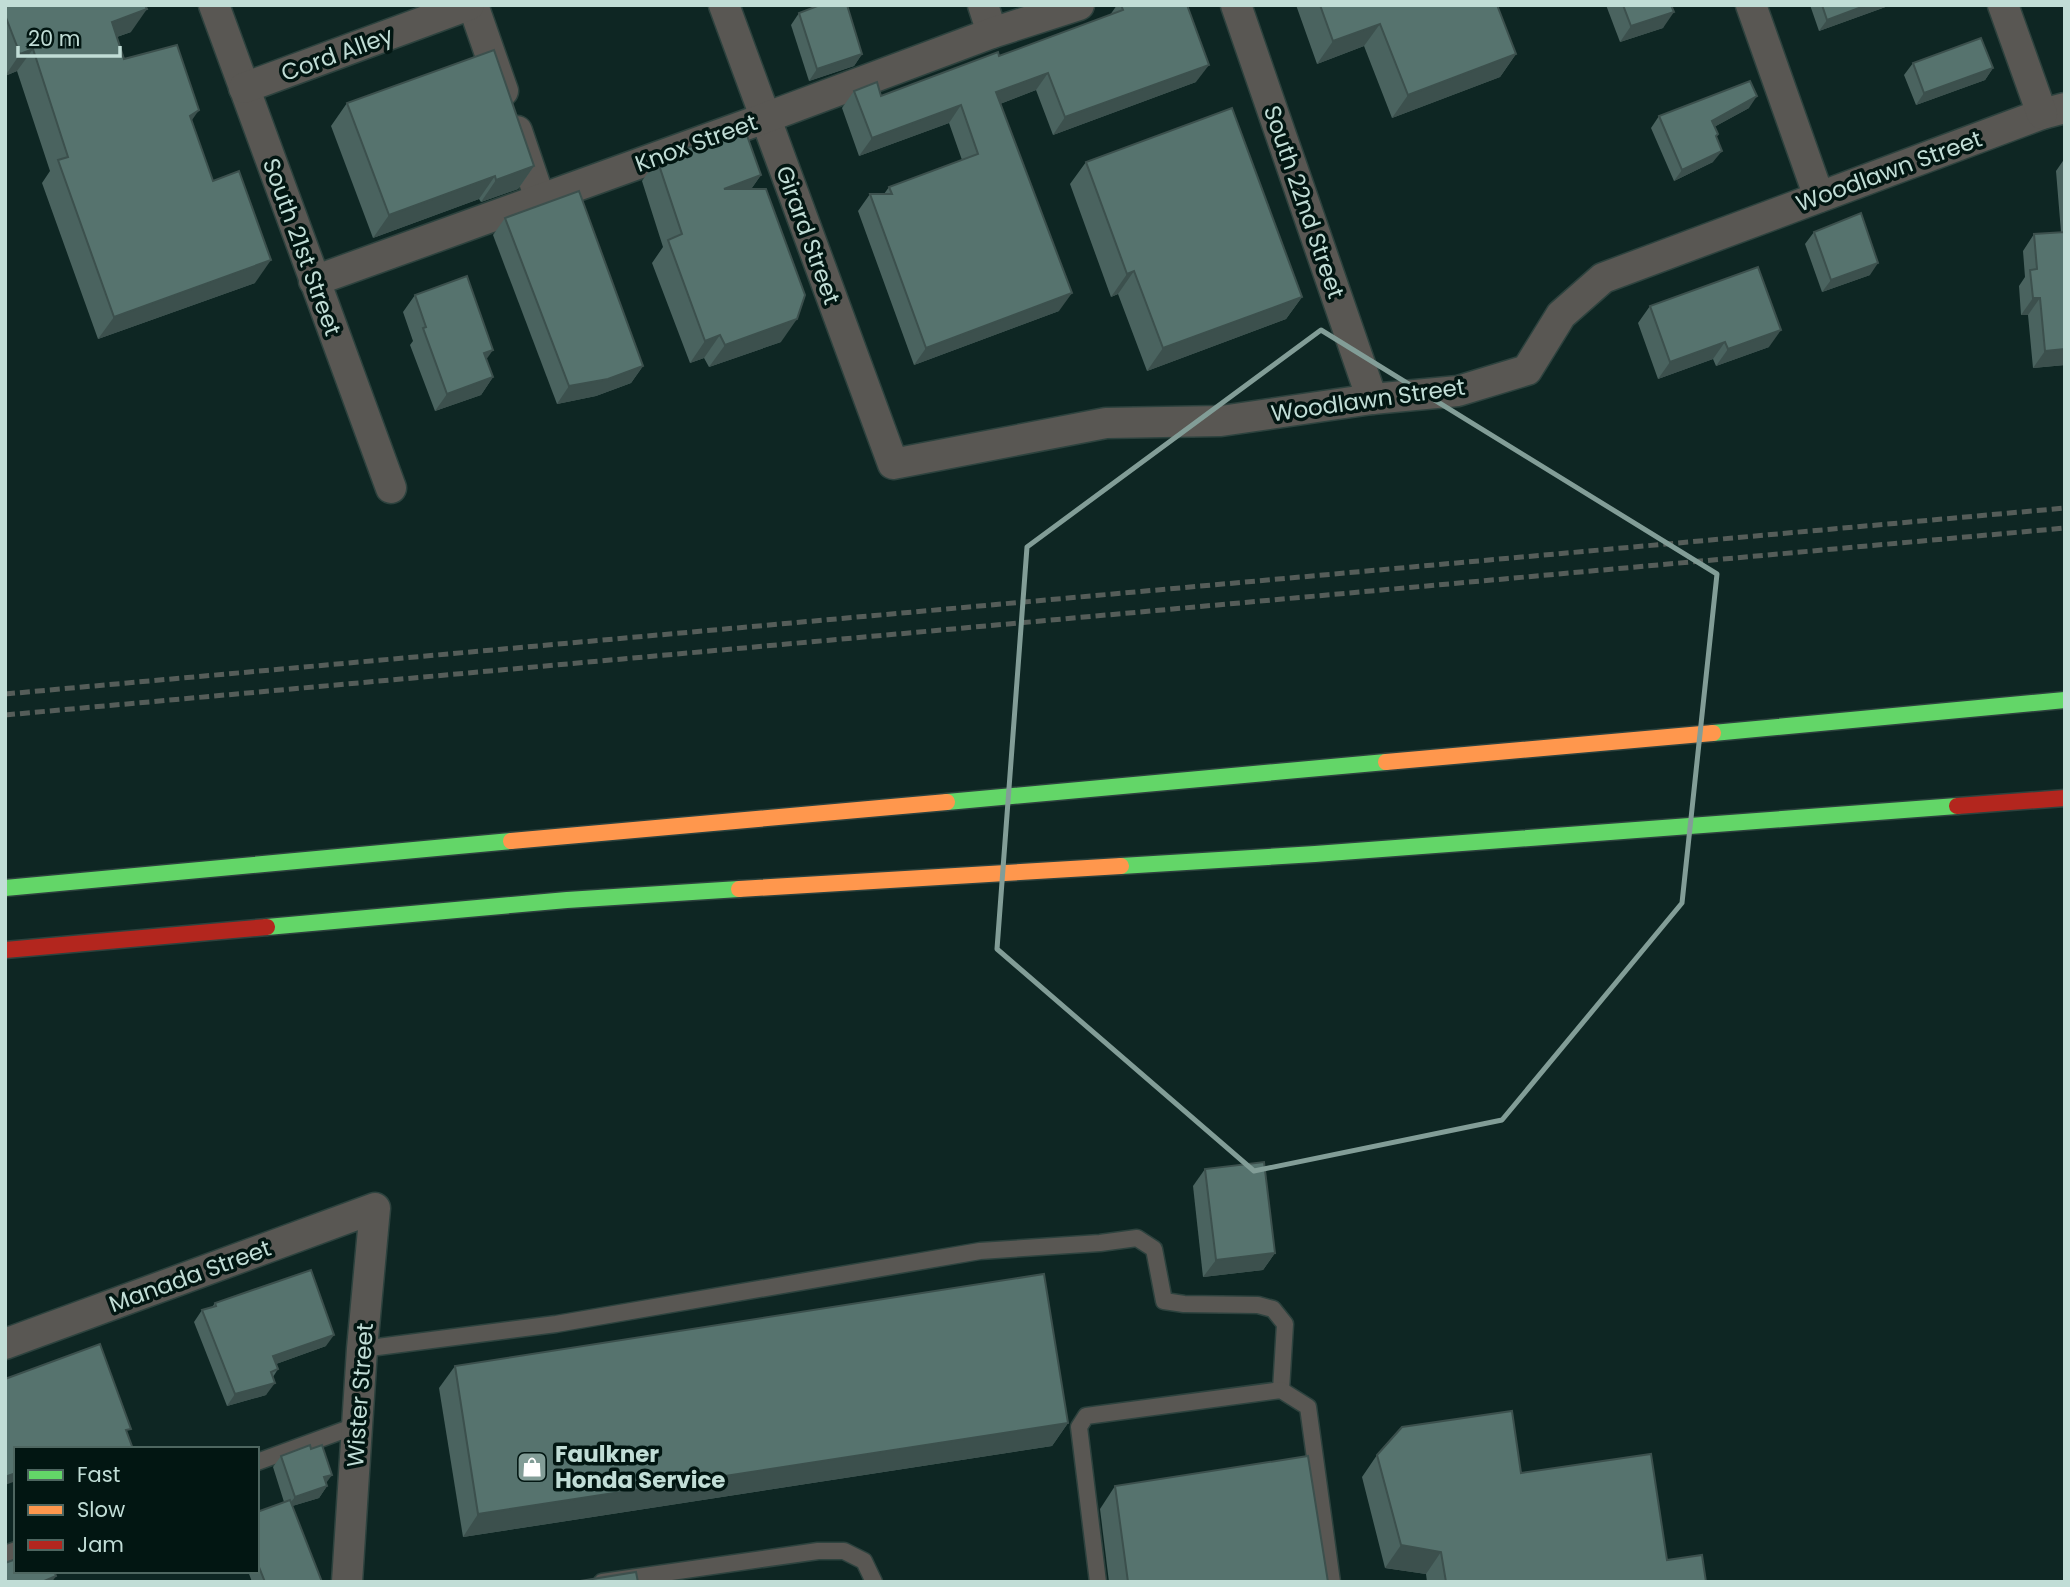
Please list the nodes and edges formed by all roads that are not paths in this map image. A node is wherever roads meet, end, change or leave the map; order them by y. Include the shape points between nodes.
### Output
1 (214, 5) edge
2 (471, 5) edge
3 (1079, 5) edge
4 (1236, 5) edge
5 (1751, 5) edge
6 (2003, 5) edge
7 (725, 6) edge
8 (988, 19) edge
9 (244, 88) junction
10 (2054, 111) edge
11 (765, 118) junction
12 (1819, 197) junction
13 (540, 199) junction
14 (314, 281) junction
15 (1371, 399) junction
16 (894, 464) joint
17 (391, 488) dead end
18 (2065, 700) edge
19 (2065, 798) edge
20 (5, 888) edge
21 (5, 950) edge
22 (375, 1208) joint
23 (5, 1344) edge
24 (362, 1349) junction
25 (1281, 1390) junction
26 (358, 1425) junction
27 (259, 1461) edge
28 (347, 1582) edge
29 (602, 1582) edge
30 (874, 1582) edge
31 (1098, 1582) edge
32 (1332, 1582) edge

1 - 9 street, South 21st Street
2 - 9 street, Cord Alley
2 - 13 street
3 - 8 street, Knox Street
4 - 15 street, South 22nd Street
5 - 12 street
6 - 10 street
7 - 11 street, Girard Street
8 - 11 street, Knox Street
9 - 14 street, South 21st Street
10 - 12 street, Woodlawn Street
11 - 13 street, Knox Street
11 - 16 street, Girard Street
12 - 15 street, Woodlawn Street via 1603,278 1561,315 1527,370 1458,391
13 - 14 street, Knox Street
14 - 17 street, South 21st Street
15 - 16 street, Woodlawn Street via 1221,421 1106,423
18 - 20 highway
19 - 21 highway via 1315,854 567,900
22 - 23 street, Manada Street
22 - 24 street, Wister Street
24 - 25 lane via 555,1324 980,1251 1137,1238 1154,1249 1164,1301 1273,1309 1285,1324
24 - 26 street, Wister Street
25 - 31 lane via 1086,1416 1079,1427
25 - 32 lane via 1308,1407
26 - 27 lane
26 - 28 street, Wister Street
29 - 30 lane via 818,1551 844,1551 864,1561

